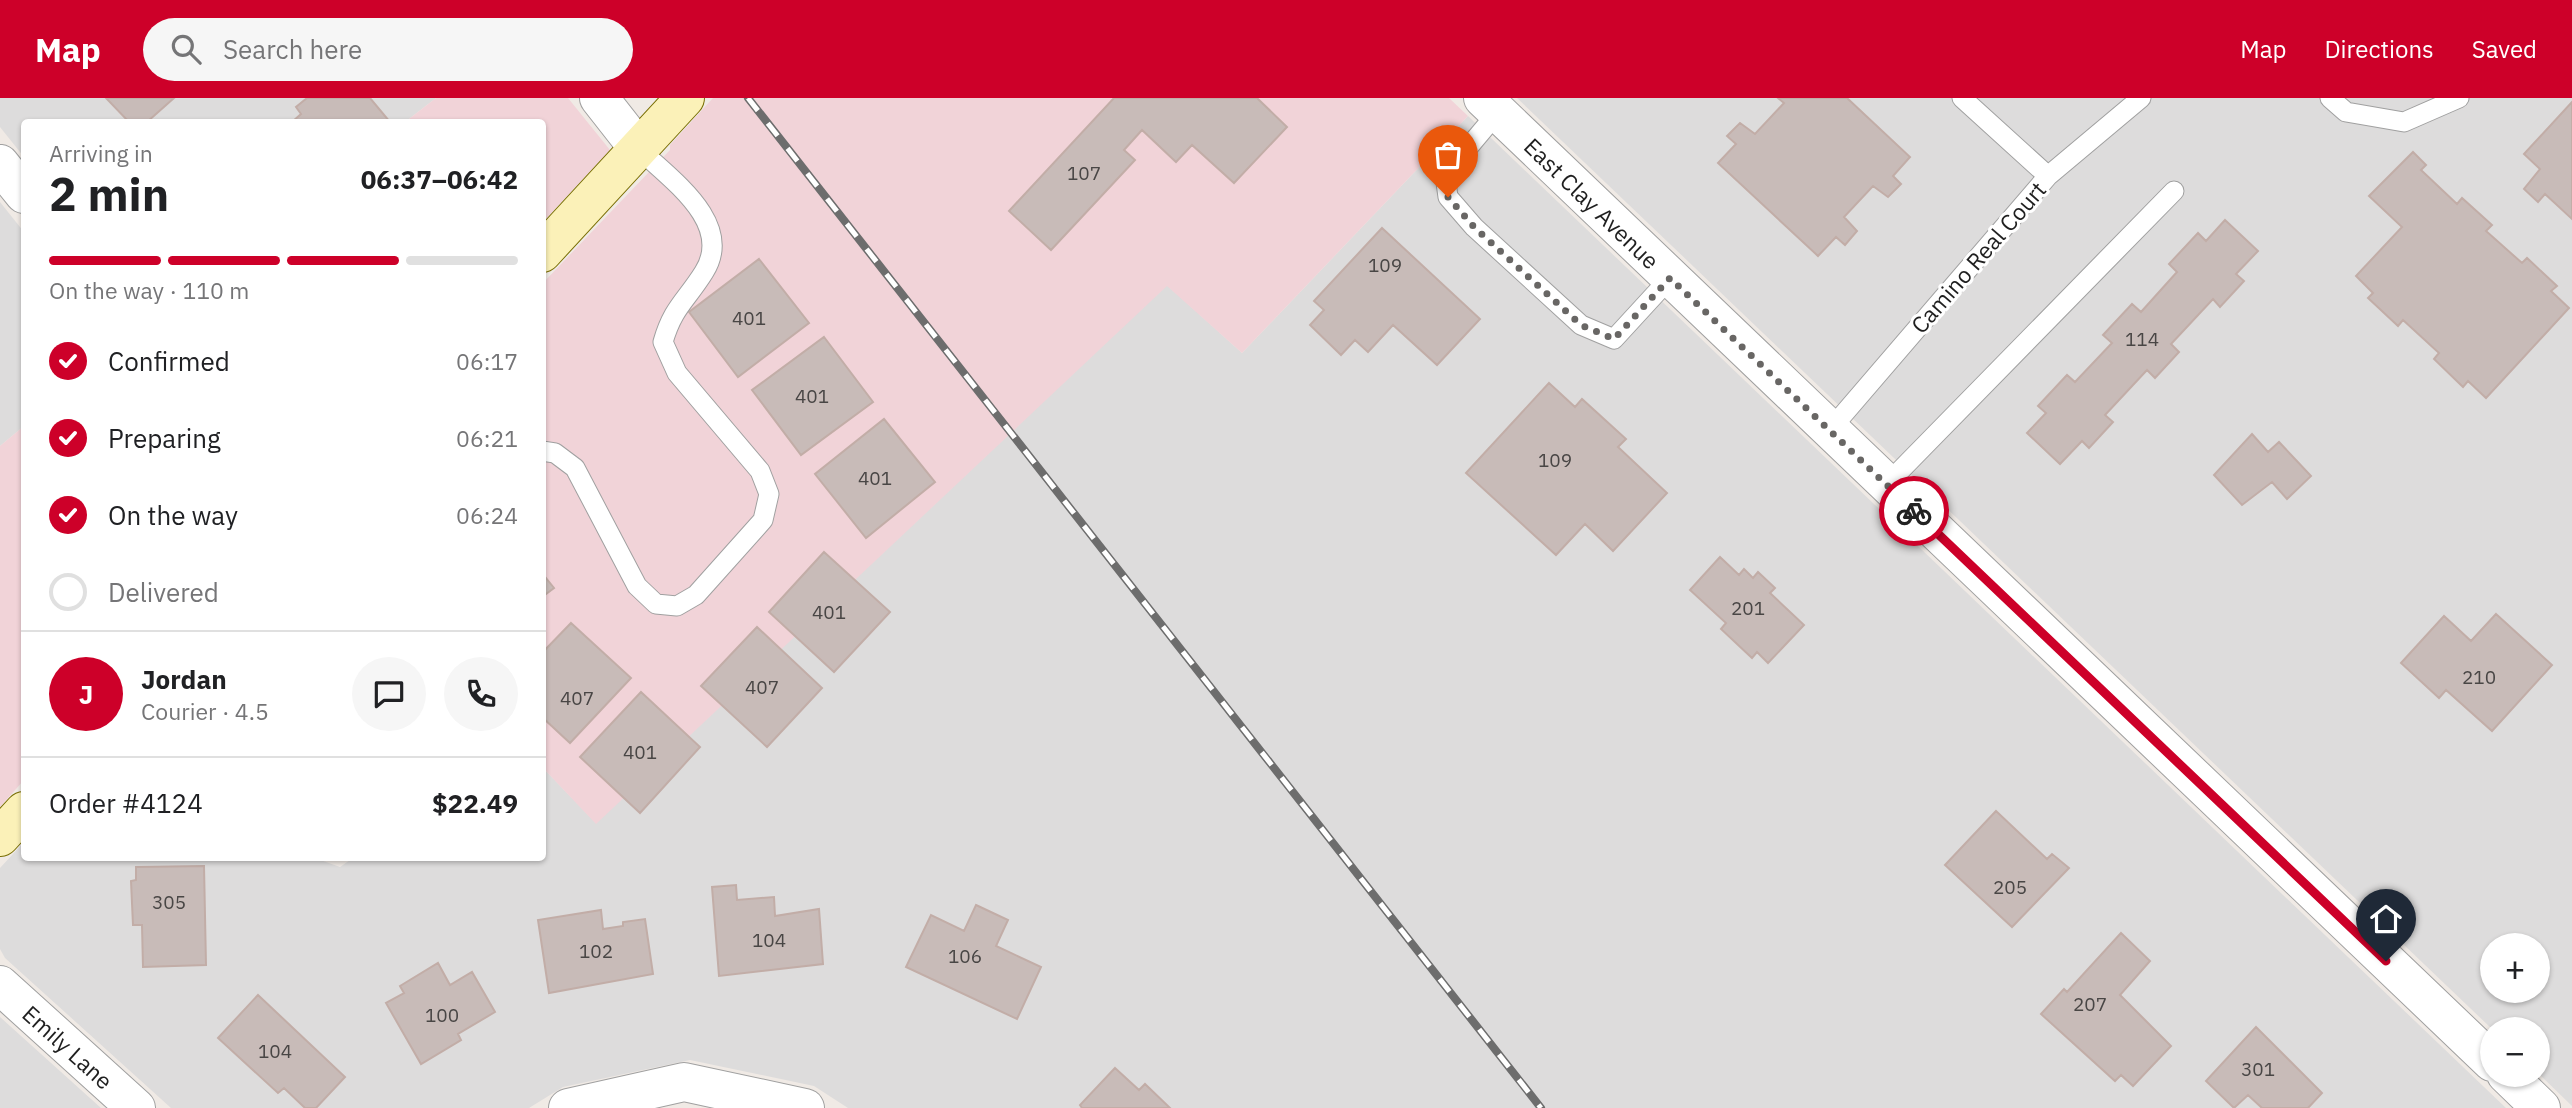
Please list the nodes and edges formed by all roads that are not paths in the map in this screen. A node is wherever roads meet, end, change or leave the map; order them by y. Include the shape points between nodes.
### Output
1 (599, 98) edge
2 (685, 98) edge
3 (1962, 98) edge
4 (2141, 98) edge
5 (2330, 98) edge
6 (2459, 98) edge
7 (1491, 105) edge
8 (639, 149) junction
9 (0, 164) edge
10 (2048, 176) junction
11 (21, 190) edge
12 (2174, 191) dead end
13 (546, 250) edge
14 (1670, 278) junction
15 (1829, 431) junction
16 (546, 452) edge
17 (1886, 485) junction
18 (21, 814) edge
19 (0, 838) edge
20 (0, 985) edge
21 (2480, 1051) edge
22 (2519, 1087) edge
23 (136, 1108) edge
24 (568, 1108) edge
25 (805, 1108) edge
26 (2541, 1108) edge

1 - 8 street
2 - 8 main road
3 - 10 lane
4 - 10 lane, Camino Real Court
5 - 6 lane via 2346,112 2404,122
7 - 14 street, East Clay Avenue
7 - 14 lane via 1445,175 1448,197 1474,227 1581,325 1614,339
8 - 13 main road
8 - 16 lane via 708,222 714,248 706,270 671,317 663,342 677,373 760,471 769,494 763,520 696,595 677,606 656,604 637,586 575,468
9 - 11 street
10 - 15 lane, Camino Real Court
12 - 17 lane
14 - 15 street, East Clay Avenue
15 - 17 street, East Clay Avenue
17 - 21 street, East Clay Avenue
18 - 19 main road
20 - 23 street, Emily Lane
22 - 26 street
24 - 25 street via 684,1082

